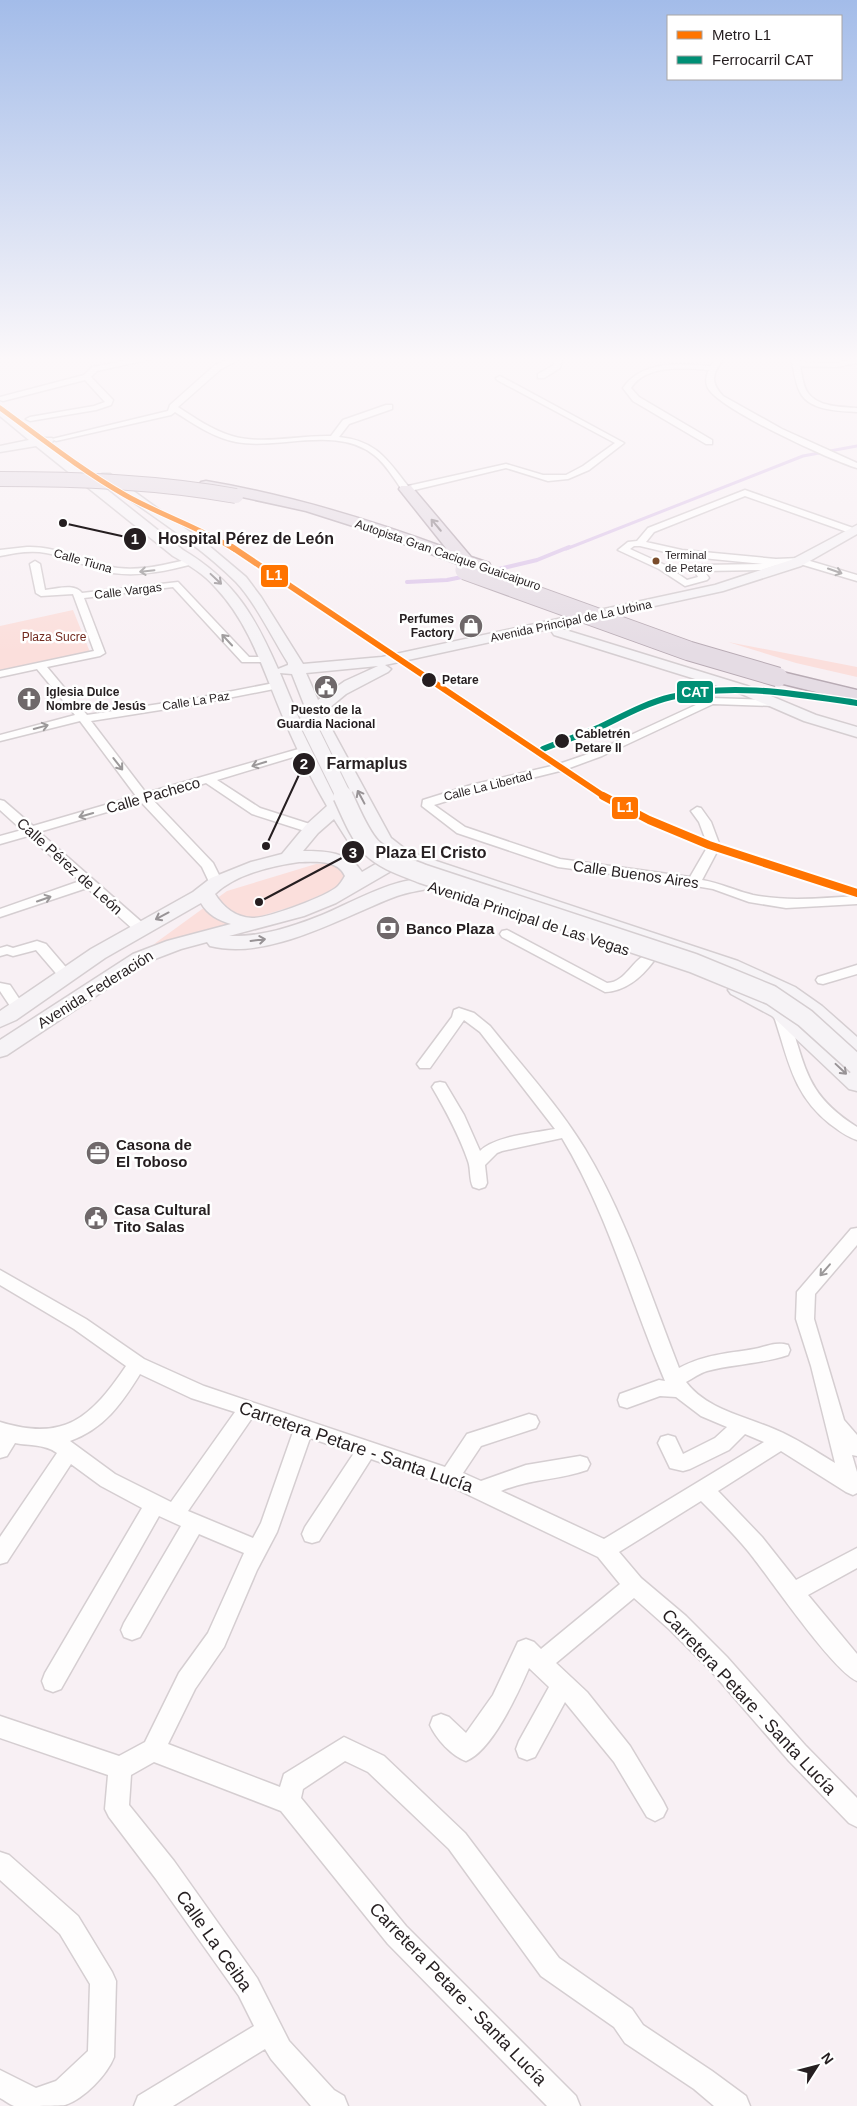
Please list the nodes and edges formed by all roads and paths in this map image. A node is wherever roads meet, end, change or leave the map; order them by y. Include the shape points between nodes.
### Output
1 (58, 456) edge
2 (79, 456) edge
3 (381, 456) edge
4 (602, 456) edge
5 (836, 456) edge
6 (857, 466) edge
7 (0, 473) edge
8 (0, 481) edge
9 (406, 489) junction
10 (856, 533) edge
11 (640, 543) junction
12 (0, 553) edge
13 (194, 561) junction
14 (776, 562) junction
15 (807, 562) junction
16 (35, 564) dead end
17 (465, 565) junction
18 (857, 578) edge
19 (79, 596) junction
20 (559, 632) junction
21 (285, 646) junction
22 (362, 664) junction
23 (40, 666) junction
24 (383, 669) junction
25 (778, 671) junction
26 (299, 673) junction
27 (0, 674) edge
28 (274, 674) junction
29 (857, 683) edge
30 (857, 696) edge
31 (775, 703) junction
32 (288, 711) junction
33 (310, 717) junction
34 (84, 720) junction
35 (0, 725) edge
36 (857, 732) edge
37 (3, 736) edge
38 (306, 750) junction
39 (208, 779) junction
40 (144, 798) junction
41 (427, 803) joint
42 (0, 804) edge
43 (335, 808) junction
44 (697, 811) dead end
45 (312, 829) junction
46 (30, 831) junction
47 (0, 840) edge
48 (384, 840) junction
49 (359, 845) junction
50 (293, 852) junction
51 (395, 861) junction
52 (694, 882) junction
53 (88, 883) junction
54 (424, 884) junction
55 (347, 887) junction
56 (210, 888) junction
57 (857, 900) edge
58 (0, 913) edge
59 (253, 924) junction
60 (140, 928) junction
61 (507, 934) dead end
62 (192, 941) junction
63 (0, 952) edge
64 (649, 958) junction
65 (857, 968) edge
66 (65, 975) junction
67 (823, 980) dead end
68 (0, 987) edge
69 (18, 1009) junction
70 (779, 1011) junction
71 (0, 1020) edge
72 (857, 1048) edge
73 (0, 1050) edge
74 (425, 1064) dead end
75 (857, 1065) edge
76 (857, 1084) edge
77 (440, 1087) dead end
78 (566, 1132) junction
79 (857, 1134) edge
80 (477, 1163) junction
81 (479, 1183) dead end
82 (857, 1234) edge
83 (0, 1277) edge
84 (781, 1350) dead end
85 (137, 1364) junction
86 (676, 1384) junction
87 (627, 1400) dead end
88 (248, 1409) junction
89 (529, 1422) dead end
90 (835, 1424) junction
91 (742, 1425) junction
92 (304, 1428) junction
93 (3, 1438) edge
94 (53, 1439) junction
95 (781, 1441) junction
96 (668, 1443) dead end
97 (857, 1448) edge
98 (367, 1449) junction
99 (69, 1451) junction
100 (580, 1464) dead end
101 (450, 1477) junction
102 (854, 1486) edge
103 (704, 1490) junction
104 (481, 1491) junction
105 (155, 1504) junction
106 (174, 1514) junction
107 (194, 1523) junction
108 (312, 1534) dead end
109 (257, 1549) junction
110 (605, 1550) junction
111 (0, 1555) edge
112 (857, 1557) edge
113 (634, 1585) junction
114 (793, 1593) junction
115 (132, 1630) dead end
116 (540, 1664) junction
117 (857, 1670) edge
118 (53, 1681) dead end
119 (562, 1685) junction
120 (441, 1724) dead end
121 (0, 1728) edge
122 (527, 1749) dead end
123 (153, 1750) junction
124 (120, 1768) junction
125 (289, 1802) junction
126 (656, 1809) dead end
127 (857, 1815) edge
128 (0, 1864) edge
129 (270, 2031) junction
130 (0, 2082) edge
131 (326, 2104) edge
132 (148, 2106) edge
133 (566, 2106) edge
134 (736, 2106) edge

1 - 13 street, Avenida Principal de Las Vegas via 178,553
2 - 21 street, Avenida Principal de Las Vegas via 241,580
3 - 9 street
4 - 9 street via 568,477 547,478 506,466
5 - 6 street
7 - 17 highway, Autopista Gran Cacique Guaicaipuro via 164,479 266,496 300,504
8 - 17 highway, Autopista Gran Cacique Guaicaipuro, bridge via 111,485 279,507 404,550
17 -> 9 highway
10 - 11 street via 745,493 651,530
10 - 15 street, Avenida Principal de La Urbina
11 - 14 street via 682,553
11 - 14 street via 623,550 662,567 685,583 704,578 699,572 702,568 762,567
13 -> 12 street, Calle Tiuna via 154,570 123,572 52,551 36,549
13 -> 28 street, Avenida Principal de Las Vegas via 231,594 250,624
14 - 15 street
15 -> 18 street
15 - 20 street, Avenida Principal de La Urbina via 771,580 729,592
15 - 22 street, Avenida Principal de La Urbina via 673,599
16 - 19 street, Calle Vargas via 40,592 72,590
17 - 25 highway, Autopista Gran Cacique Guaicaipuro via 483,567
17 - 25 highway, Autopista Gran Cacique Guaicaipuro, bridge via 673,645
19 - 23 street via 100,653
28 -> 19 street, Calle Vargas via 246,660 176,585
20 - 24 street, Avenida Principal de La Urbina
20 - 31 street via 742,689
21 - 22 street via 321,659
21 - 26 street, Avenida Principal de Las Vegas
22 - 26 street, Avenida Principal de La Urbina
23 - 27 street
23 - 34 street
24 - 26 street, Avenida Principal de La Urbina
24 - 33 street via 346,686
25 - 29 highway, Autopista Gran Cacique Guaicaipuro
25 - 30 highway, Autopista Gran Cacique Guaicaipuro
26 - 28 street, Avenida Principal de La Urbina
26 - 33 street, Avenida Principal de Las Vegas
28 - 32 street, Avenida Principal de Las Vegas
28 - 34 street, Calle La Paz via 192,702
31 - 36 street
31 - 41 street, Calle La Libertad via 710,701 612,748 568,765
32 - 33 street
32 - 38 street, Avenida Principal de Las Vegas
48 -> 33 street, Avenida Principal de Las Vegas
33 - 75 street, bridge via 360,830 371,847 384,858 423,874 693,963 771,995 805,1018
37 -> 34 street, Calle La Paz
34 -> 40 street
35 - 37 street
38 -> 39 street, Calle Pacheco
38 - 43 street, Avenida Principal de Las Vegas
39 - 40 street, Calle Pacheco
39 - 45 street via 256,812
40 -> 46 street, Calle Pacheco
40 - 56 street via 208,866
41 - 52 street, Calle Buenos Aires via 460,830 558,862
42 - 46 street, Calle Pérez de León
43 - 45 street
43 - 49 street, Avenida Principal de Las Vegas
44 - 52 street via 706,822 714,846
45 - 50 street
46 - 47 street, Calle Pacheco
46 - 53 street, Calle Pérez de León
48 - 49 street
48 - 51 street, Avenida Principal de Las Vegas
49 - 50 street
49 - 51 street, Avenida Principal de Las Vegas via 367,854
50 - 55 street via 343,862 354,876
50 - 56 street, Avenida Federación
51 - 54 street, Avenida Principal de Las Vegas
51 - 55 street, Avenida Federación
51 - 72 street, Avenida Principal de Las Vegas via 758,976 806,1003
52 - 57 street, Calle Buenos Aires via 749,898 786,904
58 -> 53 street
53 - 60 street, Calle Pérez de León
62 -> 54 street via 230,943 285,935 399,888
54 - 64 street, Avenida Principal de Las Vegas
55 - 59 street, Avenida Federación via 329,899 297,912
56 - 59 street via 214,908 227,917
56 -> 60 street, Avenida Federación
59 - 62 street, Avenida Federación
60 - 66 street, Avenida Federación
61 - 64 street via 605,988 622,986
62 - 73 street, Avenida Federación via 156,950 140,958
63 - 66 street via 37,945
64 - 70 street, Avenida Principal de Las Vegas via 753,996
65 - 67 street
66 - 69 street, Avenida Federación
68 - 69 street
69 - 71 street, Avenida Federación
70 -> 76 street, Avenida Principal de Las Vegas
70 - 79 street via 801,1081 816,1102 837,1122
74 - 78 street via 459,1013 464,1014 490,1034
77 - 80 street
78 - 80 street via 498,1146
78 - 86 street via 610,1213
80 - 81 street
82 -> 90 street via 806,1292 805,1319
83 - 85 street, Carretera Petare - Santa Lucía via 80,1324
84 - 86 street via 702,1365
85 - 88 street, Carretera Petare - Santa Lucía via 198,1392
85 - 94 street via 106,1408 74,1431
86 - 87 street
86 - 91 street via 694,1404
88 - 92 street, Carretera Petare - Santa Lucía
88 - 106 street
89 - 101 street via 474,1440
90 - 97 street
90 - 102 street
91 - 95 street
91 - 96 street via 722,1444 683,1463 677,1462
92 - 98 street, Carretera Petare - Santa Lucía
92 - 109 street via 270,1526
93 - 94 street
94 - 99 street
95 - 102 street
95 - 103 street
98 - 101 street, Carretera Petare - Santa Lucía
98 - 108 street
99 - 105 street via 108,1480
99 - 111 street
100 - 104 street via 504,1480
101 - 104 street, Carretera Petare - Santa Lucía
103 - 110 street
103 - 114 street via 755,1544
104 - 110 street, Carretera Petare - Santa Lucía
105 - 106 street
105 - 118 street
106 - 107 street
107 - 109 street
107 - 115 street
109 - 123 street via 216,1640 187,1681
110 - 113 street, Carretera Petare - Santa Lucía
112 - 114 street
113 - 116 street
113 - 127 street, Carretera Petare - Santa Lucía via 720,1664 797,1753
114 - 117 street
116 - 119 street
116 - 120 street via 526,1649 500,1704 466,1750
119 - 122 street
119 - 126 street via 579,1700 622,1754
121 - 124 street
123 - 124 street
123 - 125 street
124 - 129 street, Calle La Ceiba via 117,1809 165,1870 248,1987
125 - 133 street, Carretera Petare - Santa Lucía via 397,1935
125 - 134 street via 292,1782 344,1748 376,1764 457,1841 550,1967 623,2018 634,2034
128 - 130 street via 69,1925 103,1981 102,2057 79,2080 64,2092 34,2102
129 - 131 street, Calle La Ceiba via 280,2050
129 - 132 street

